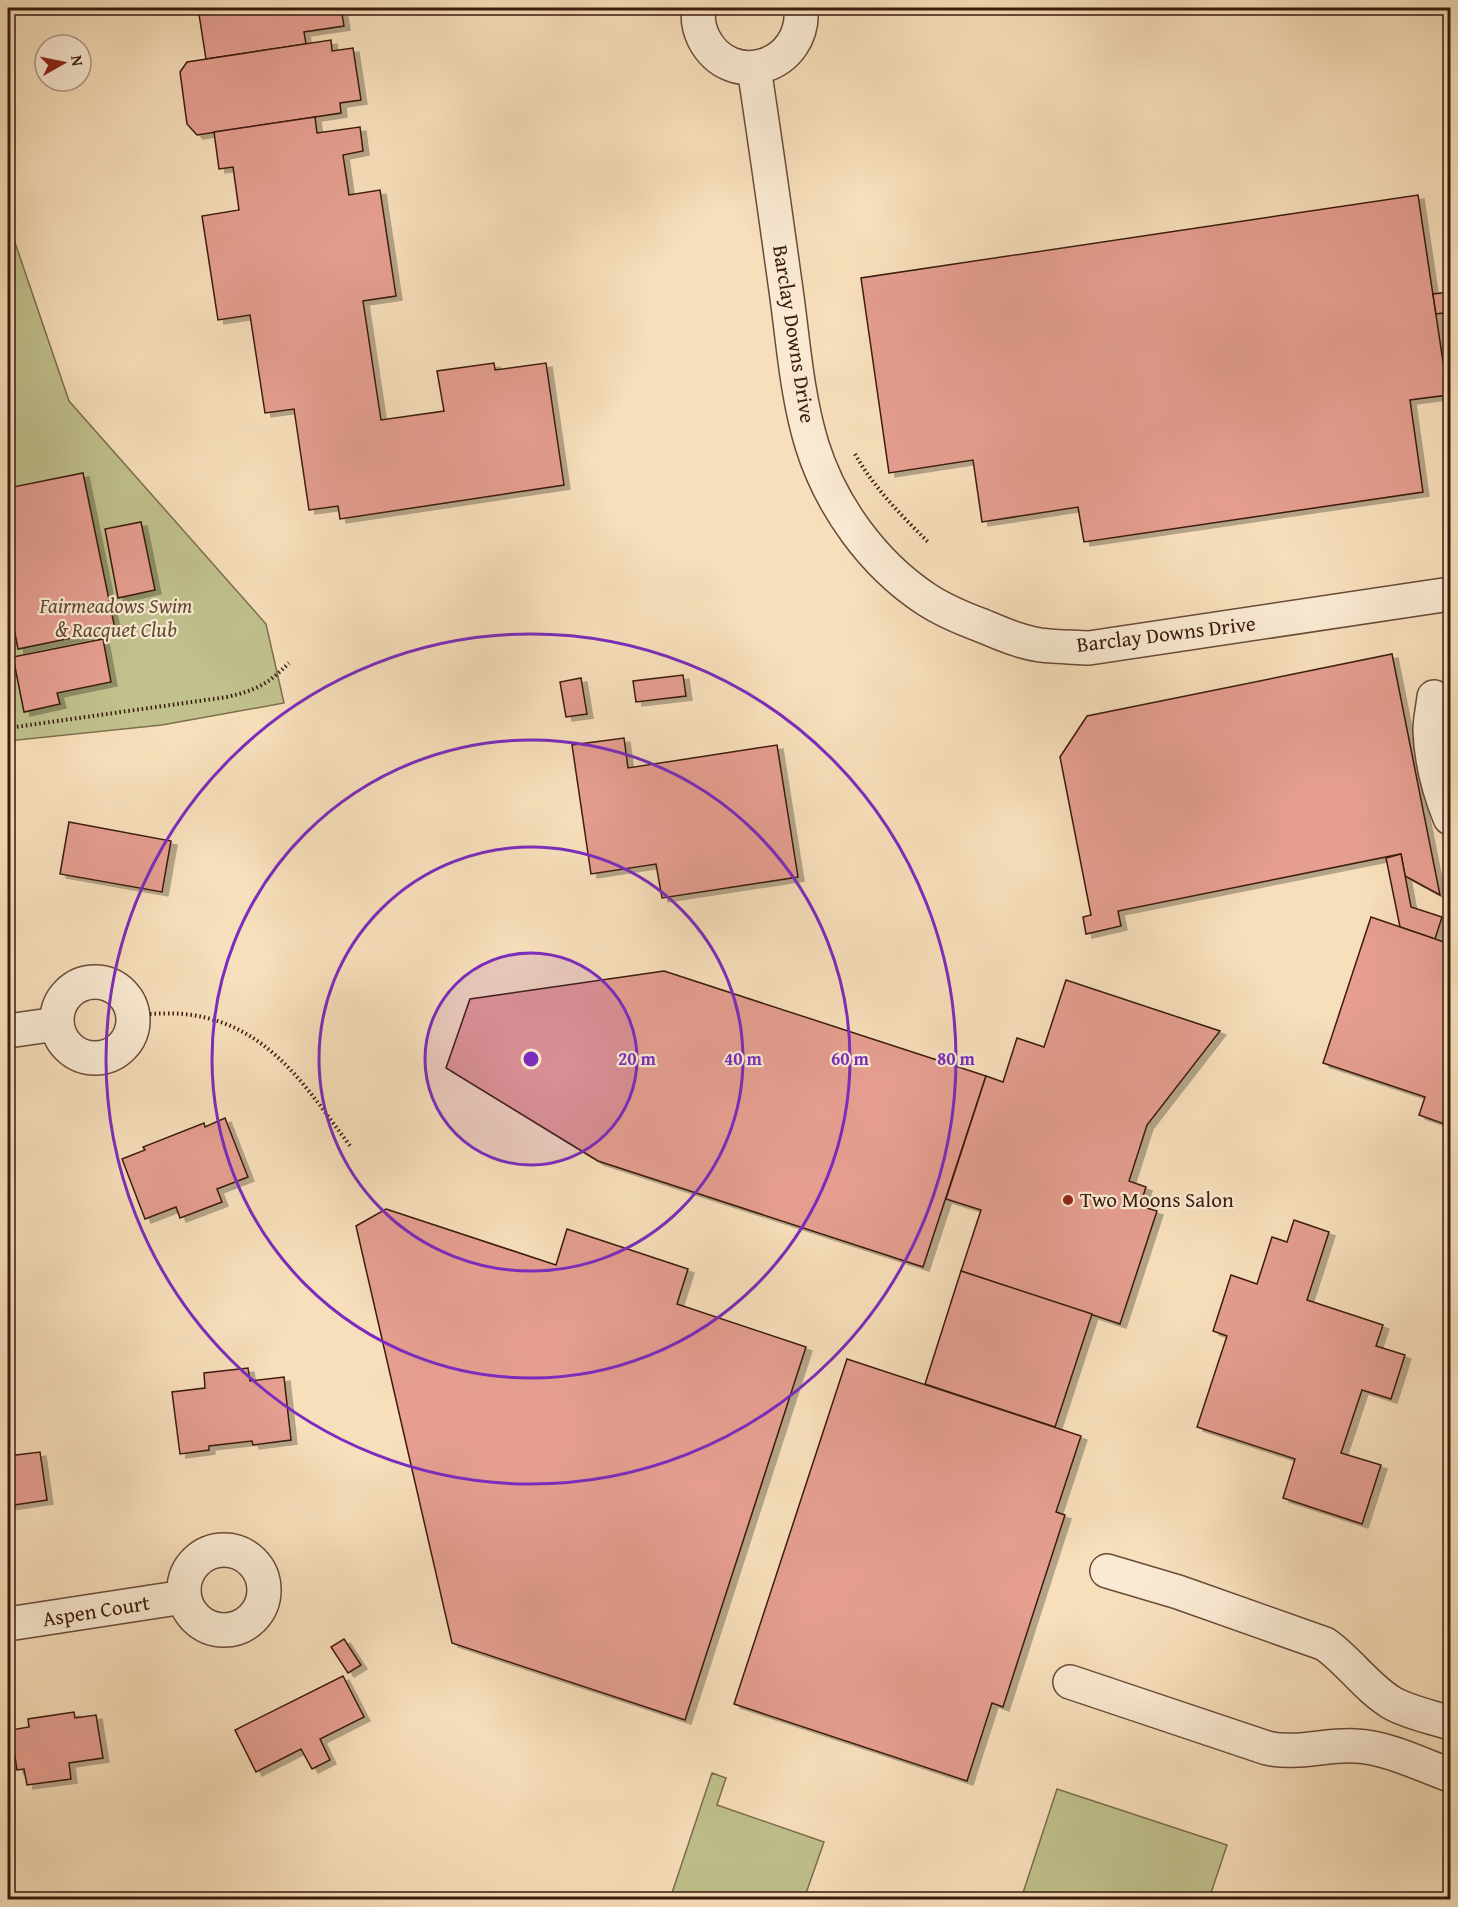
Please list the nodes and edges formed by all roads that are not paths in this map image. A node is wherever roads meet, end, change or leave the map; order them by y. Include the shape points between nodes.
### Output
1 (699, 8) edge
2 (804, 8) edge
3 (754, 68) junction
4 (1450, 594) edge
5 (1434, 697) dead end
6 (1450, 818) edge
7 (57, 1024) junction
8 (8, 1031) edge
9 (1107, 1571) dead end
10 (184, 1597) dead end
11 (8, 1624) edge
12 (1070, 1682) dead end
13 (1450, 1723) edge
14 (1450, 1775) edge

1 - 3 street via 700,31 708,46 721,59
2 - 3 street via 795,41 784,55
3 - 4 street, Barclay Downs Drive via 812,446 842,509 878,558 906,585 957,616 1020,640 1089,648
5 - 6 street via 1431,744
7 - 7 street via 60,1035 76,1053 99,1057 121,1047 132,1027 132,1015 121,992 90,982 72,989 63,999
7 - 8 street
9 - 13 street via 1318,1641 1337,1653 1392,1703
10 - 11 street, Aspen Court
12 - 14 street via 1267,1748 1290,1752 1359,1746

